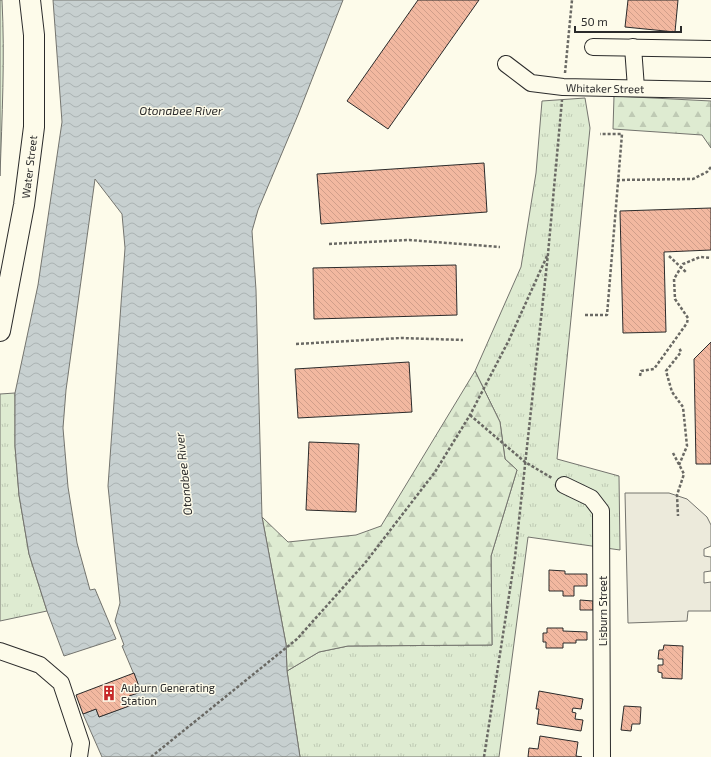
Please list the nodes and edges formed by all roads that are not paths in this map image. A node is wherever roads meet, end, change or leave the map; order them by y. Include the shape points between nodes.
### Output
1 (30, 0) edge
2 (593, 47) dead end
3 (634, 47) junction
4 (711, 49) edge
5 (506, 64) dead end
6 (636, 88) junction
7 (711, 90) edge
8 (0, 332) edge
9 (564, 484) road end
10 (0, 651) edge
11 (79, 757) edge
12 (602, 757) edge

1 - 8 main road, Water Street via 34,36 34,127 24,205
2 - 3 street
3 - 4 street
3 - 6 street
5 - 6 street, Whitaker Street via 531,83 563,87
6 - 7 street, Whitaker Street
9 - 12 street, Lisburn Street via 591,498 601,511
10 - 11 street via 40,665 61,683 81,743

